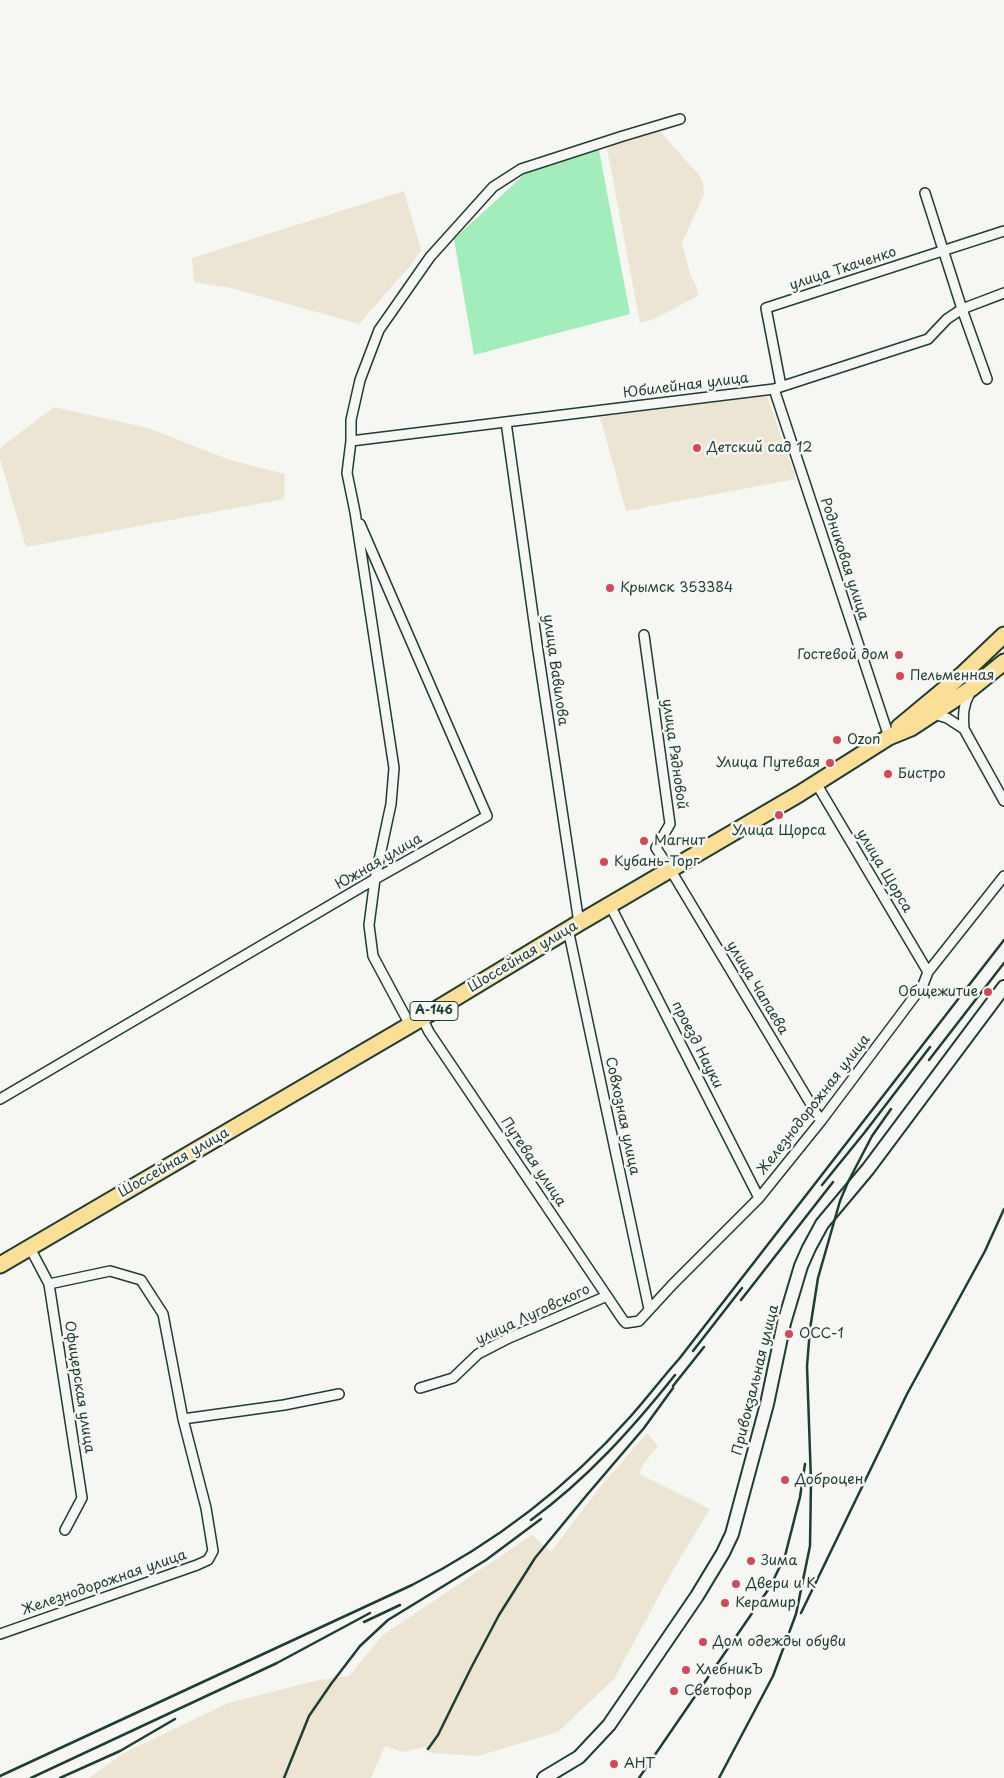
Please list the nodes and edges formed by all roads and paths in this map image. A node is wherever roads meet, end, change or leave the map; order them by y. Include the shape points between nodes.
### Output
1 (680, 119) dead end
2 (925, 193) dead end
3 (1004, 231) edge
4 (944, 251) junction
5 (1004, 293) edge
6 (962, 310) junction
7 (987, 379) dead end
8 (778, 388) junction
9 (506, 422) junction
10 (351, 441) junction
11 (355, 512) junction
12 (644, 635) dead end
13 (1004, 635) edge
14 (1004, 662) edge
15 (972, 688) junction
16 (934, 714) junction
17 (964, 729) junction
18 (890, 737) junction
19 (816, 783) junction
20 (1004, 801) edge
21 (670, 869) junction
22 (1004, 876) edge
23 (375, 879) junction
24 (610, 904) junction
25 (574, 926) junction
26 (928, 972) junction
27 (1004, 987) edge
28 (416, 1022) junction
29 (0, 1099) edge
30 (821, 1121) junction
31 (759, 1198) junction
32 (30, 1248) junction
33 (0, 1265) edge
34 (49, 1284) junction
35 (607, 1296) junction
36 (649, 1309) junction
37 (623, 1320) joint
38 (420, 1388) dead end
39 (339, 1394) dead end
40 (183, 1419) junction
41 (65, 1530) dead end
42 (0, 1634) edge
43 (544, 1778) edge

1 - 10 street via 521,169 493,187 430,257 379,330 360,380 351,420
2 - 4 street
3 - 4 street, улица Ткаченко
4 - 6 street
4 - 8 street, улица Ткаченко via 766,308
5 - 6 street, Юбилейная улица
6 - 7 street
6 - 8 street, Юбилейная улица via 947,319 928,339
8 - 9 street, Юбилейная улица
8 - 18 street, Родниковая улица
9 - 10 street, Юбилейная улица
9 - 25 street, улица Вавилова
10 - 11 street via 346,473
11 - 23 street, Путевая улица via 394,768 391,804
11 - 23 street, Южная улица via 487,816
12 - 21 street, улица Рядновой via 670,824 656,848
13 - 18 highway, А-146
14 - 15 highway, А-146
15 - 16 highway, А-146
15 - 17 street via 963,712
16 - 17 street
16 - 18 highway, А-146
17 - 20 street
18 - 19 highway, Шоссейная улица / А-146
19 - 21 highway, Шоссейная улица / А-146
19 - 26 street, улица Щорса
21 - 24 highway, Шоссейная улица / А-146
21 - 30 street, улица Чапаева
22 - 26 street, Железнодорожная улица
23 - 28 street, Путевая улица via 369,926 373,956
23 - 29 street, Южная улица
24 - 25 highway, Шоссейная улица / А-146
24 - 31 street, проезд Науки
25 - 28 highway, Шоссейная улица / А-146
25 - 36 street, Совхозная улица
26 - 30 street, Железнодорожная улица via 924,985
27 - 43 main road, Привокзальная улица via 868,1169 822,1224 809,1248 784,1323 767,1404 732,1534 723,1553 609,1725 579,1757
28 - 32 highway, Шоссейная улица / А-146
28 - 35 street, Путевая улица via 429,1032
30 - 31 street, Железнодорожная улица
31 - 36 street, Железнодорожная улица
32 - 33 highway, Шоссейная улица / А-146
32 - 34 street, Офицерская улица
34 - 40 street via 110,1271 141,1280 164,1314
34 - 41 street, Офицерская улица via 82,1498
35 - 37 street, Путевая улица
35 - 38 street, улица Луговского via 478,1354 453,1378
36 - 37 street, Железнодорожная улица via 640,1321 626,1323
39 - 40 street
40 - 42 street, Железнодорожная улица via 206,1508 213,1551 208,1560

